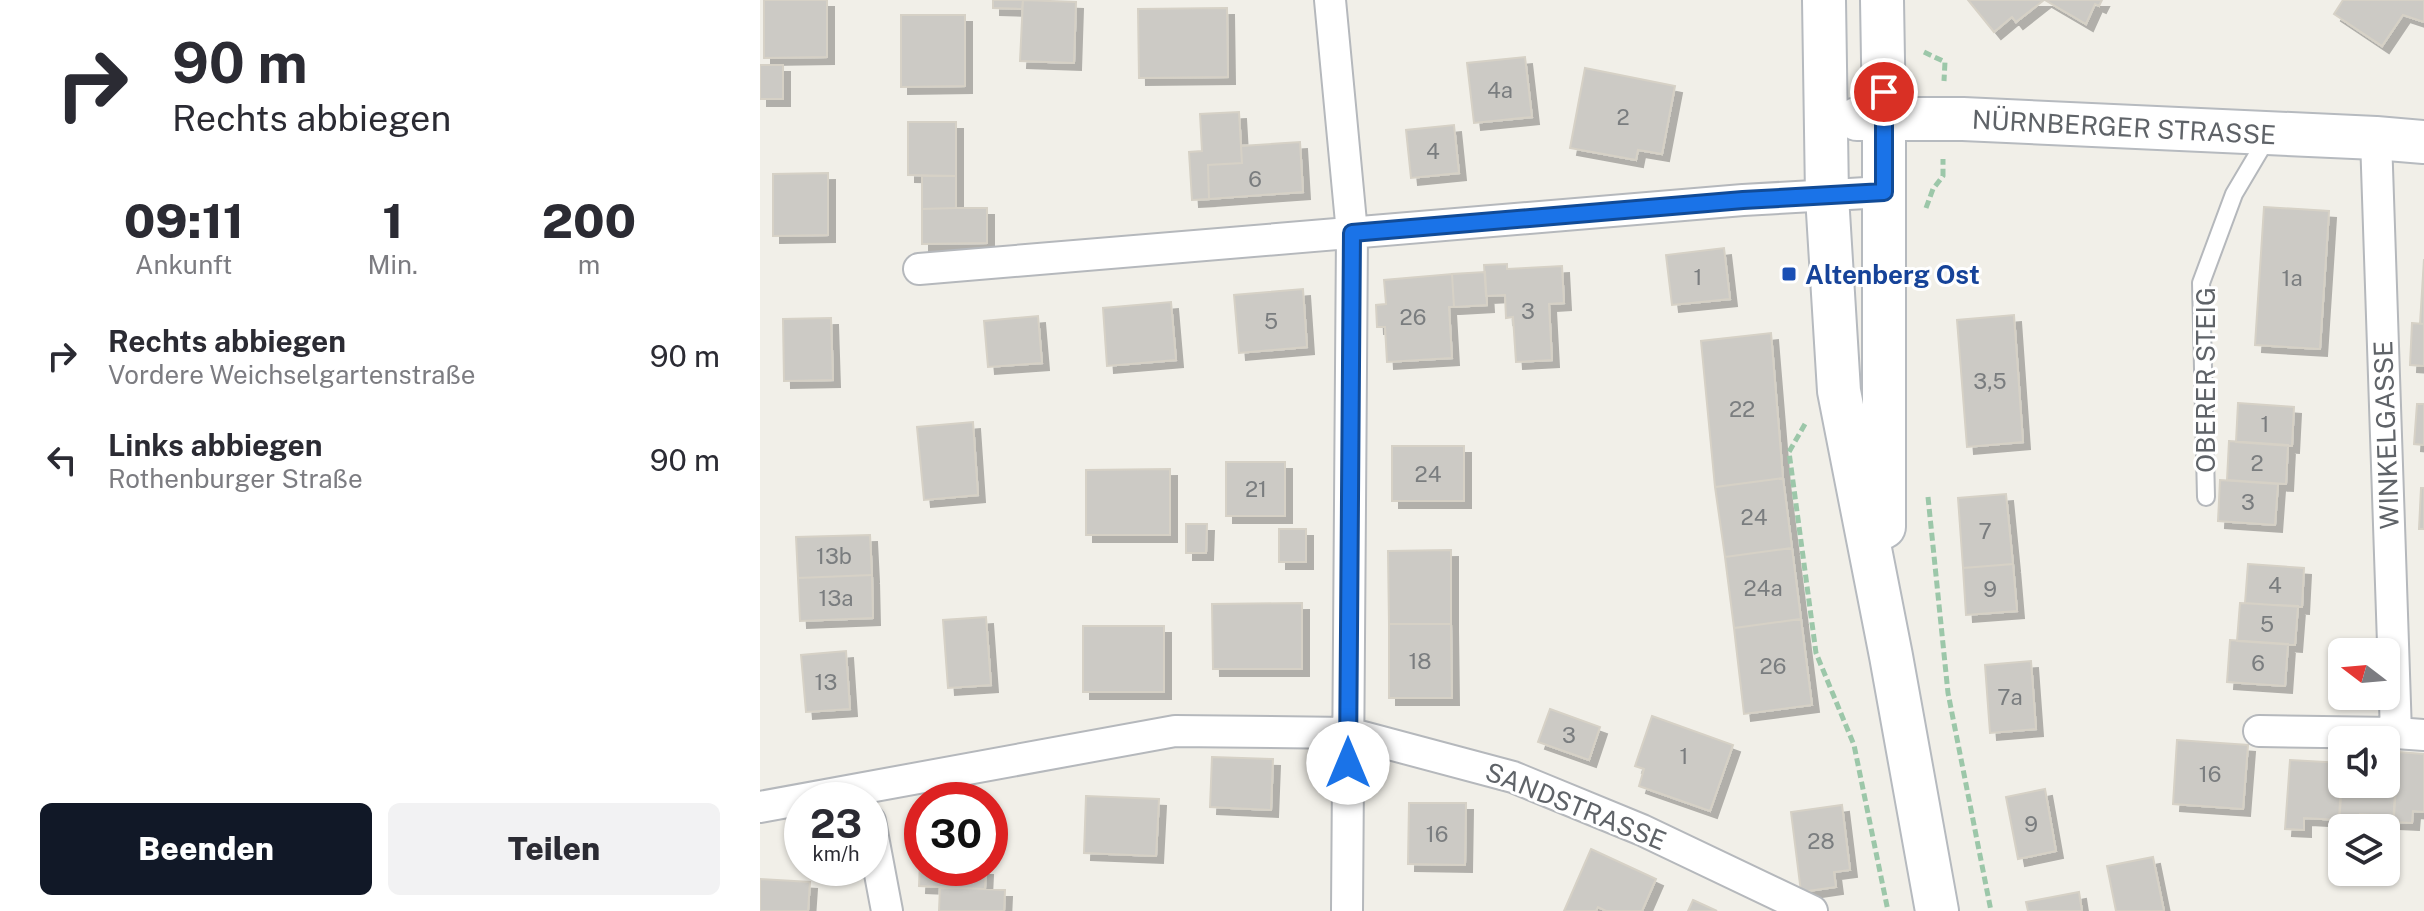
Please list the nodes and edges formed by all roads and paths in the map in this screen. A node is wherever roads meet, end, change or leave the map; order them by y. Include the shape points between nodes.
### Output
1 (1330, 0) edge
2 (1824, 0) edge
3 (1882, 0) edge
4 (1919, 49) dead end
5 (1824, 119) junction
6 (1884, 119) junction
7 (1943, 120) junction
8 (2270, 133) junction
9 (2376, 138) junction
10 (2424, 142) edge
11 (1884, 192) junction
12 (1827, 196) junction
13 (1924, 213) dead end
14 (1352, 233) junction
15 (919, 269) dead end
16 (1810, 414) dead end
17 (1926, 486) dead end
18 (2206, 497) dead end
19 (1883, 616) junction
20 (2259, 731) dead end
21 (1348, 733) junction
22 (2410, 734) edge
23 (888, 790) edge
24 (784, 804) edge
25 (760, 807) edge
26 (882, 886) edge
27 (887, 911) edge
28 (1347, 911) edge
29 (1812, 911) edge
30 (1888, 911) edge
31 (1937, 911) edge
32 (1991, 911) edge

1 - 14 street
2 - 5 main road
3 - 6 main road
4 - 7 path via 1945,62
5 - 6 main road, NÜRNBERGER STRASSE
5 - 12 main road
6 - 7 main road, NÜRNBERGER STRASSE
6 - 11 main road
7 - 8 main road, NÜRNBERGER STRASSE
7 - 13 path via 1943,176
8 - 9 main road, NÜRNBERGER STRASSE
8 - 18 lane, OBERER STEIG via 2234,194 2201,283
9 - 10 main road, NÜRNBERGER STRASSE
9 - 22 street, WINKELGASSE
11 - 12 street
11 - 19 main road
12 - 14 street
12 - 19 main road via 1839,391
14 - 15 street
14 - 21 street
16 - 30 path via 1789,452 1816,653 1854,745
17 - 32 path via 1948,693
19 - 31 main road
20 - 22 street, WINKELGASSE
21 - 23 street, SANDSTRASSE via 1175,731
21 - 28 street
21 - 29 street, SANDSTRASSE via 1513,777 1642,830
24 - 25 street, SANDSTRASSE
26 - 27 street

